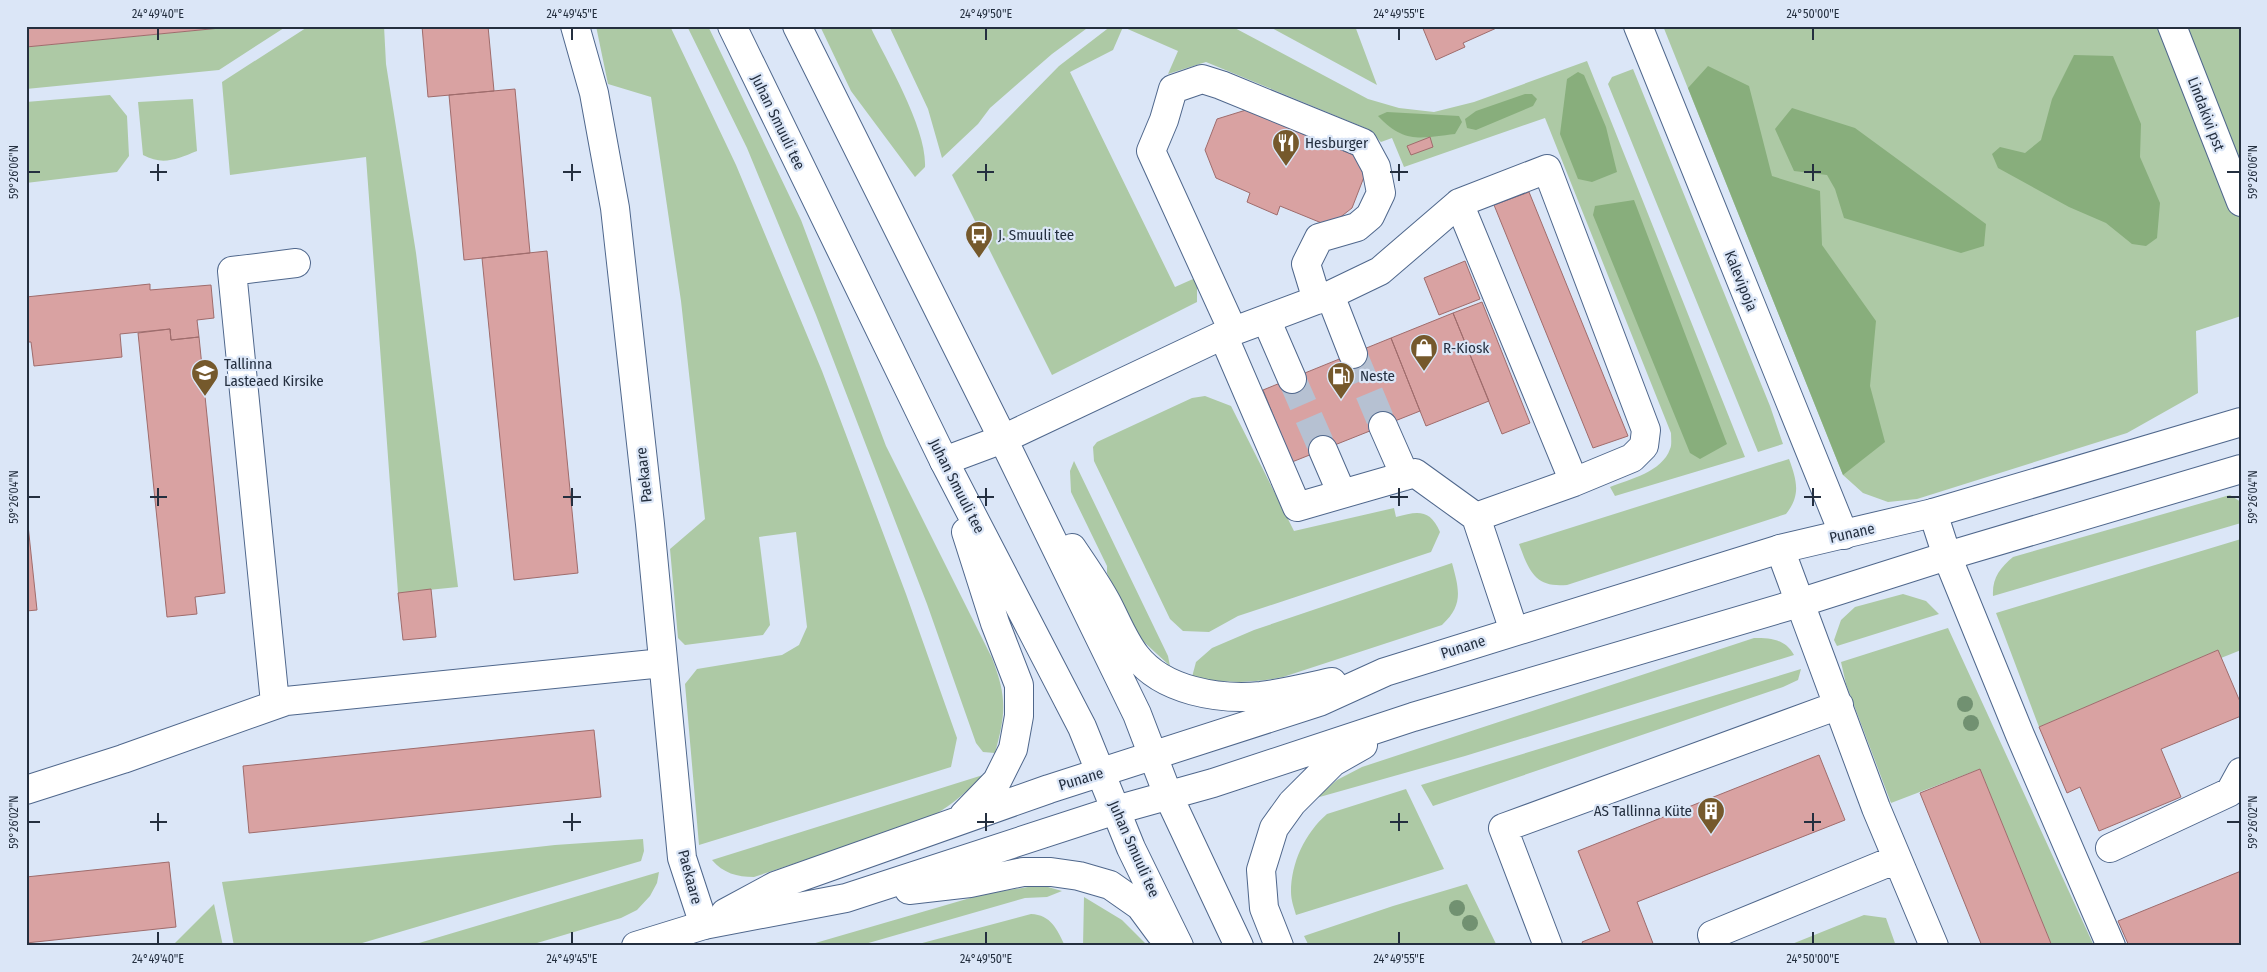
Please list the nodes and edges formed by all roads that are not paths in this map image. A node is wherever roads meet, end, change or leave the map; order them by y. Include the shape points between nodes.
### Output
1 (575, 26) edge
2 (732, 26) edge
3 (797, 26) edge
4 (1638, 26) edge
5 (2172, 26) edge
6 (2241, 202) edge
7 (1459, 203) junction
8 (296, 263) dead end
9 (1324, 298) junction
10 (1266, 318) junction
11 (1228, 333) junction
12 (1353, 354) tunnel mouth
13 (1292, 379) tunnel mouth
14 (2241, 422) edge
15 (1384, 426) tunnel mouth
16 (1003, 439) junction
17 (1323, 450) tunnel mouth
18 (944, 461) junction
19 (2241, 469) edge
20 (1405, 476) junction
21 (1574, 482) junction
22 (1342, 494) junction
23 (1933, 513) junction
24 (1476, 517) junction
25 (1844, 535) junction
26 (1780, 549) junction
27 (1947, 556) junction
28 (1799, 603) junction
29 (1514, 631) junction
30 (663, 664) junction
31 (1385, 672) junction
32 (275, 703) junction
33 (1839, 705) junction
34 (1413, 717) junction
35 (1152, 756) junction
36 (1102, 772) junction
37 (2241, 772) edge
38 (26, 790) edge
39 (1168, 795) junction
40 (1116, 810) junction
41 (960, 819) junction
42 (2110, 848) dead end
43 (1898, 859) junction
44 (846, 898) junction
45 (704, 925) junction
46 (636, 946) edge
47 (1170, 946) edge
48 (1179, 946) edge
49 (1238, 946) edge
50 (1279, 946) edge
51 (1548, 946) edge
52 (1716, 946) edge
53 (1934, 946) edge
54 (2111, 946) edge

1 - 30 main road, Paekaare via 594,94 615,208
2 - 18 main road, Juhan Smuuli tee
3 - 16 main road
4 - 25 main road, Kalevipoja
5 - 6 main road, Lindakivi pst
7 - 9 main road via 1380,271
7 - 21 main road
7 - 21 main road via 1547,169 1646,430 1644,446 1632,458
8 - 32 main road via 232,271
9 - 10 main road
9 - 11 main road via 1306,264 1319,238 1357,227 1370,216 1380,193 1376,167 1363,143 1244,93 1202,80 1173,89 1151,151
9 - 12 main road
10 - 11 main road
10 - 13 main road
11 - 16 main road
11 - 22 main road via 1297,507
14 - 23 main road, Punane
15 - 20 main road
16 - 18 main road
16 - 31 main road via 1103,595 1135,655 1149,670 1177,686 1237,697 1261,696
16 - 35 main road via 1137,714
17 - 22 main road
18 - 36 main road, Juhan Smuuli tee via 1082,727
18 - 41 main road via 995,623 1019,684 1019,716 1013,749 997,781
19 - 27 main road, Punane
20 - 22 main road
20 - 24 main road via 1415,473
21 - 24 main road
23 - 25 main road, Punane
23 - 27 main road
24 - 29 main road
25 - 26 main road, Punane
26 - 28 main road
26 - 29 main road, Punane
27 - 28 main road, Punane
27 - 54 main road via 2023,744
28 - 33 main road
28 - 34 main road, Punane
29 - 31 main road, Punane
30 - 32 main road
30 - 45 main road, Paekaare via 682,858
31 - 35 main road, Punane via 1319,702
32 - 38 main road via 123,759
33 - 43 main road
33 - 51 main road via 1503,828
34 - 39 main road, Punane
34 - 50 main road via 1333,762 1292,803 1274,828 1261,870 1264,908
35 - 36 main road, Punane
35 - 39 main road
36 - 40 main road, Juhan Smuuli tee
36 - 41 main road, Punane
37 - 42 main road via 2230,792
39 - 40 main road, Punane
39 - 49 main road
40 - 44 main road, Punane
40 - 48 main road, Juhan Smuuli tee
41 - 45 main road, Punane via 775,886
43 - 52 main road via 1712,935
43 - 53 main road
44 - 45 main road, Punane
44 - 47 main road via 970,883 1024,872 1080,876 1110,885 1140,906
45 - 46 main road, Punane

